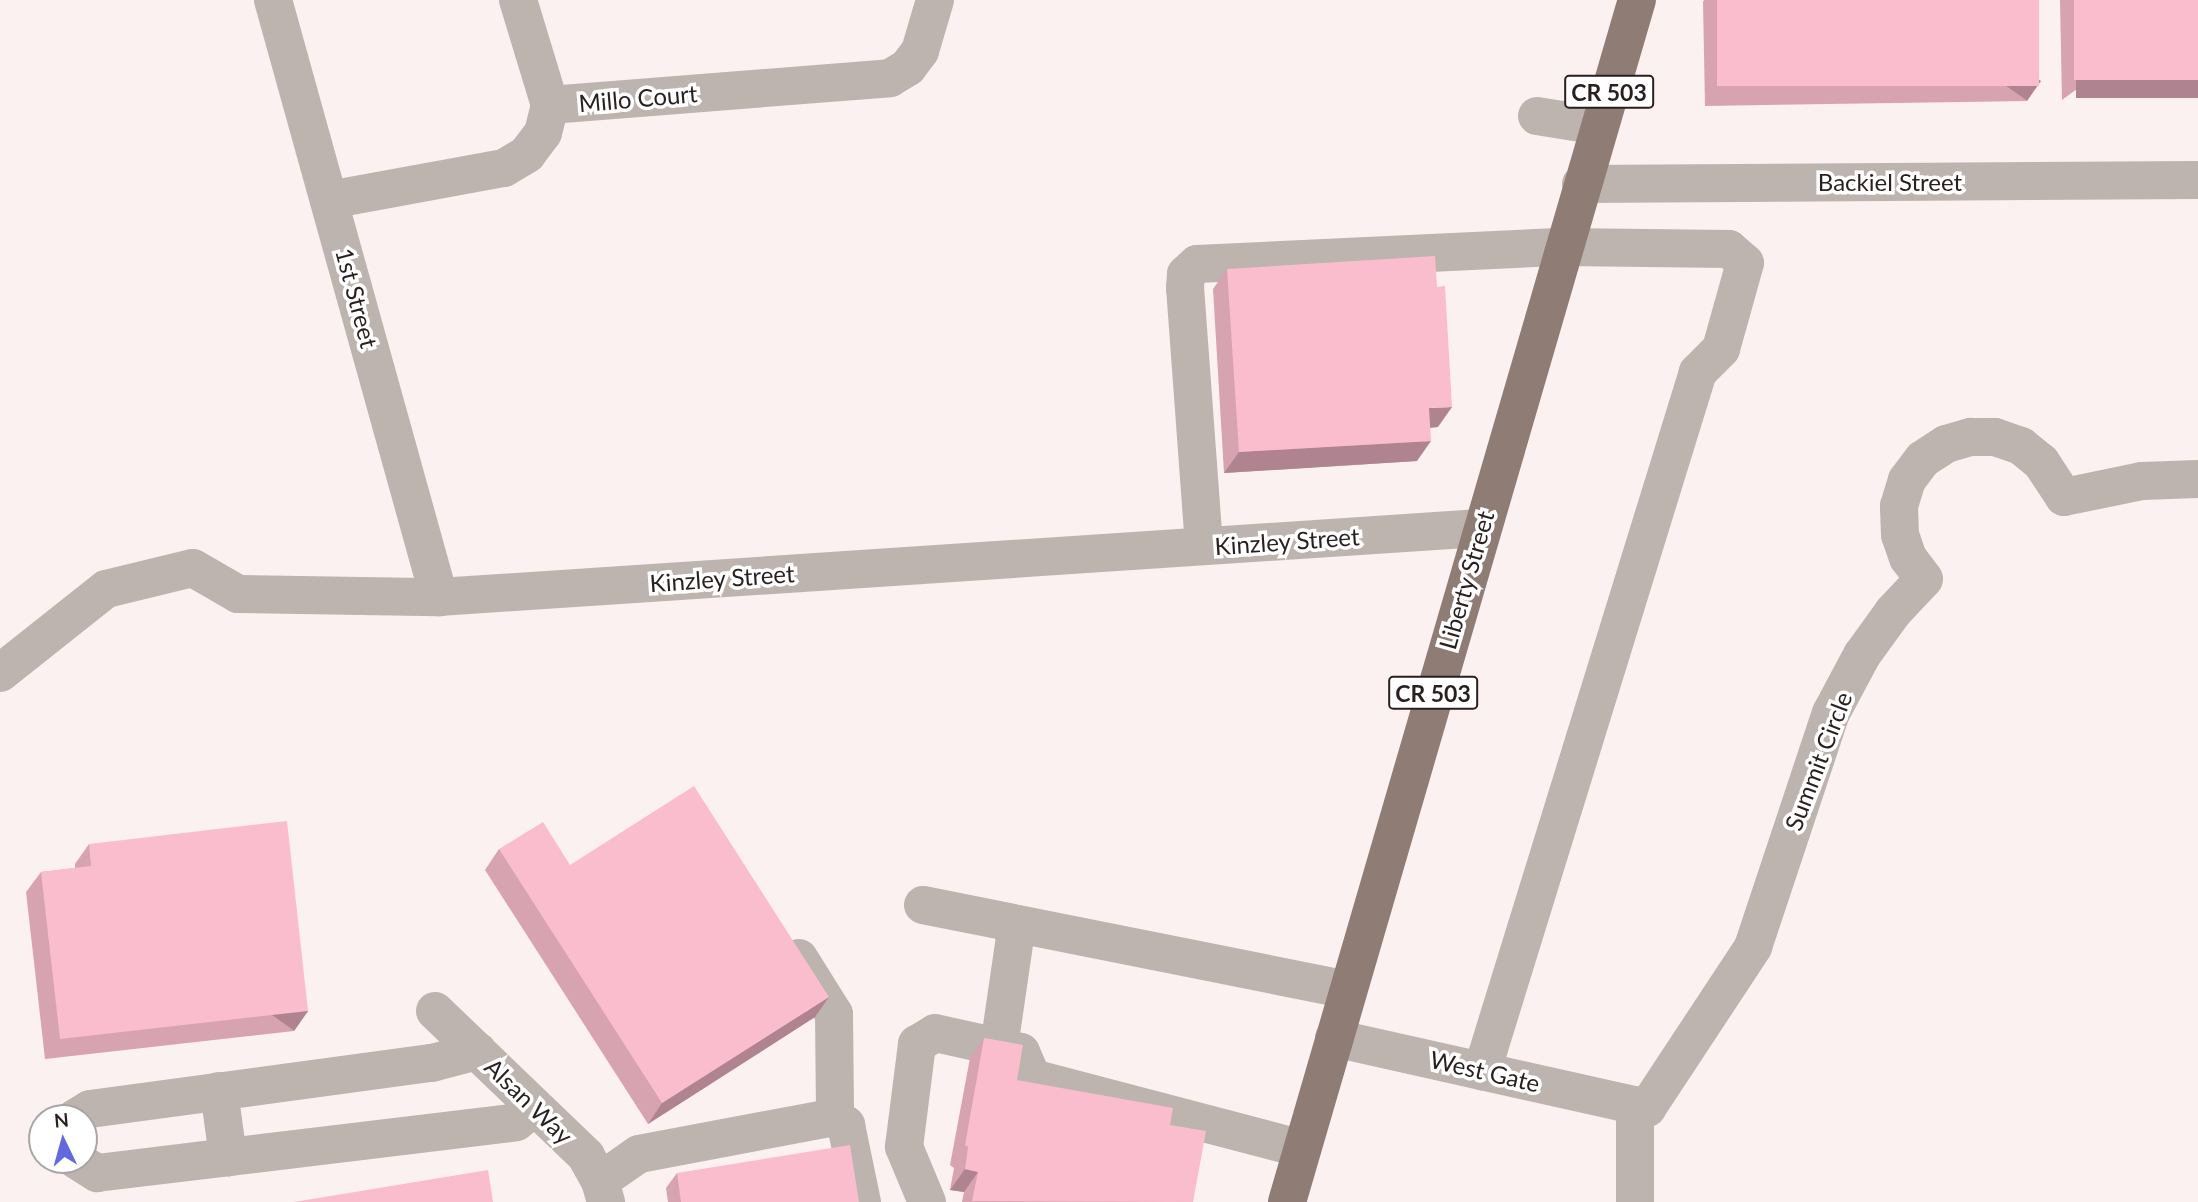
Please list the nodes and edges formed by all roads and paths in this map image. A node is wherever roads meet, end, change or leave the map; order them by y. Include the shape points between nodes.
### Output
1 (273, 0) edge
2 (518, 0) edge
3 (935, 0) edge
4 (1637, 0) edge
5 (550, 105) junction
6 (1537, 116) dead end
7 (1599, 126) junction
8 (2198, 180) edge
9 (1581, 184) junction
10 (329, 200) junction
11 (1563, 247) junction
12 (2198, 479) edge
13 (1481, 528) junction
14 (1204, 546) junction
15 (439, 597) junction
16 (0, 673) edge
17 (923, 905) dead end
18 (778, 923) edge
19 (1017, 924) junction
20 (1348, 990) junction
21 (435, 1011) dead end
22 (1334, 1038) junction
23 (999, 1047) junction
24 (477, 1051) junction
25 (1482, 1071) junction
26 (219, 1091) junction
27 (1635, 1105) junction
28 (535, 1107) junction
29 (98, 1108) edge
30 (835, 1117) junction
31 (1302, 1149) junction
32 (228, 1157) junction
33 (98, 1173) edge
34 (603, 1191) edge
35 (862, 1202) edge
36 (928, 1202) edge
37 (1287, 1202) edge
38 (1635, 1202) edge

1 - 10 street, 1st Street
2 - 5 street
3 - 5 street, Millo Court via 920,51 908,67 890,78
4 - 7 main road, Liberty Street / CR 503
5 - 10 street, Millo Court via 542,133 527,154 504,168
6 - 7 street
7 - 9 main road, Liberty Street / CR 503
8 - 9 street, Backiel Street
9 - 11 main road, Liberty Street / CR 503
10 - 15 street, 1st Street
11 - 13 main road, Liberty Street / CR 503
11 - 14 street via 1197,264 1186,274 1185,288
11 - 25 street via 1729,249 1745,263 1721,349 1698,373
12 - 27 street, Summit Circle via 2141,481 2064,497 2041,462 2021,446 1995,437 1946,444 1923,459 1907,480 1899,506 1900,535 1908,558 1924,579 1862,655 1831,713 1753,947 1647,1108
13 - 14 street, Kinzley Street
13 - 20 main road, Liberty Street / CR 503
14 - 15 street, Kinzley Street
15 - 16 street, Kinzley Street via 238,594 193,568 106,589
17 - 19 street
18 - 30 street via 834,1014
19 - 20 street
19 - 23 street
20 - 22 main road, Liberty Street / CR 503
21 - 24 street, Alsan Way
22 - 25 street, West Gate
22 - 31 main road, Liberty Street / CR 503
23 - 31 street via 1021,1052 1032,1078
23 - 36 street via 935,1033 917,1044 904,1147
24 - 26 street via 432,1063
24 - 28 street, Alsan Way
25 - 27 street, West Gate
26 - 29 street
26 - 32 street
27 - 38 street
28 - 32 street via 516,1122
28 - 34 street, Alsan Way via 586,1156
30 - 34 street via 639,1154
30 - 35 street via 846,1125
31 - 37 main road, Liberty Street / CR 503
32 - 33 street

